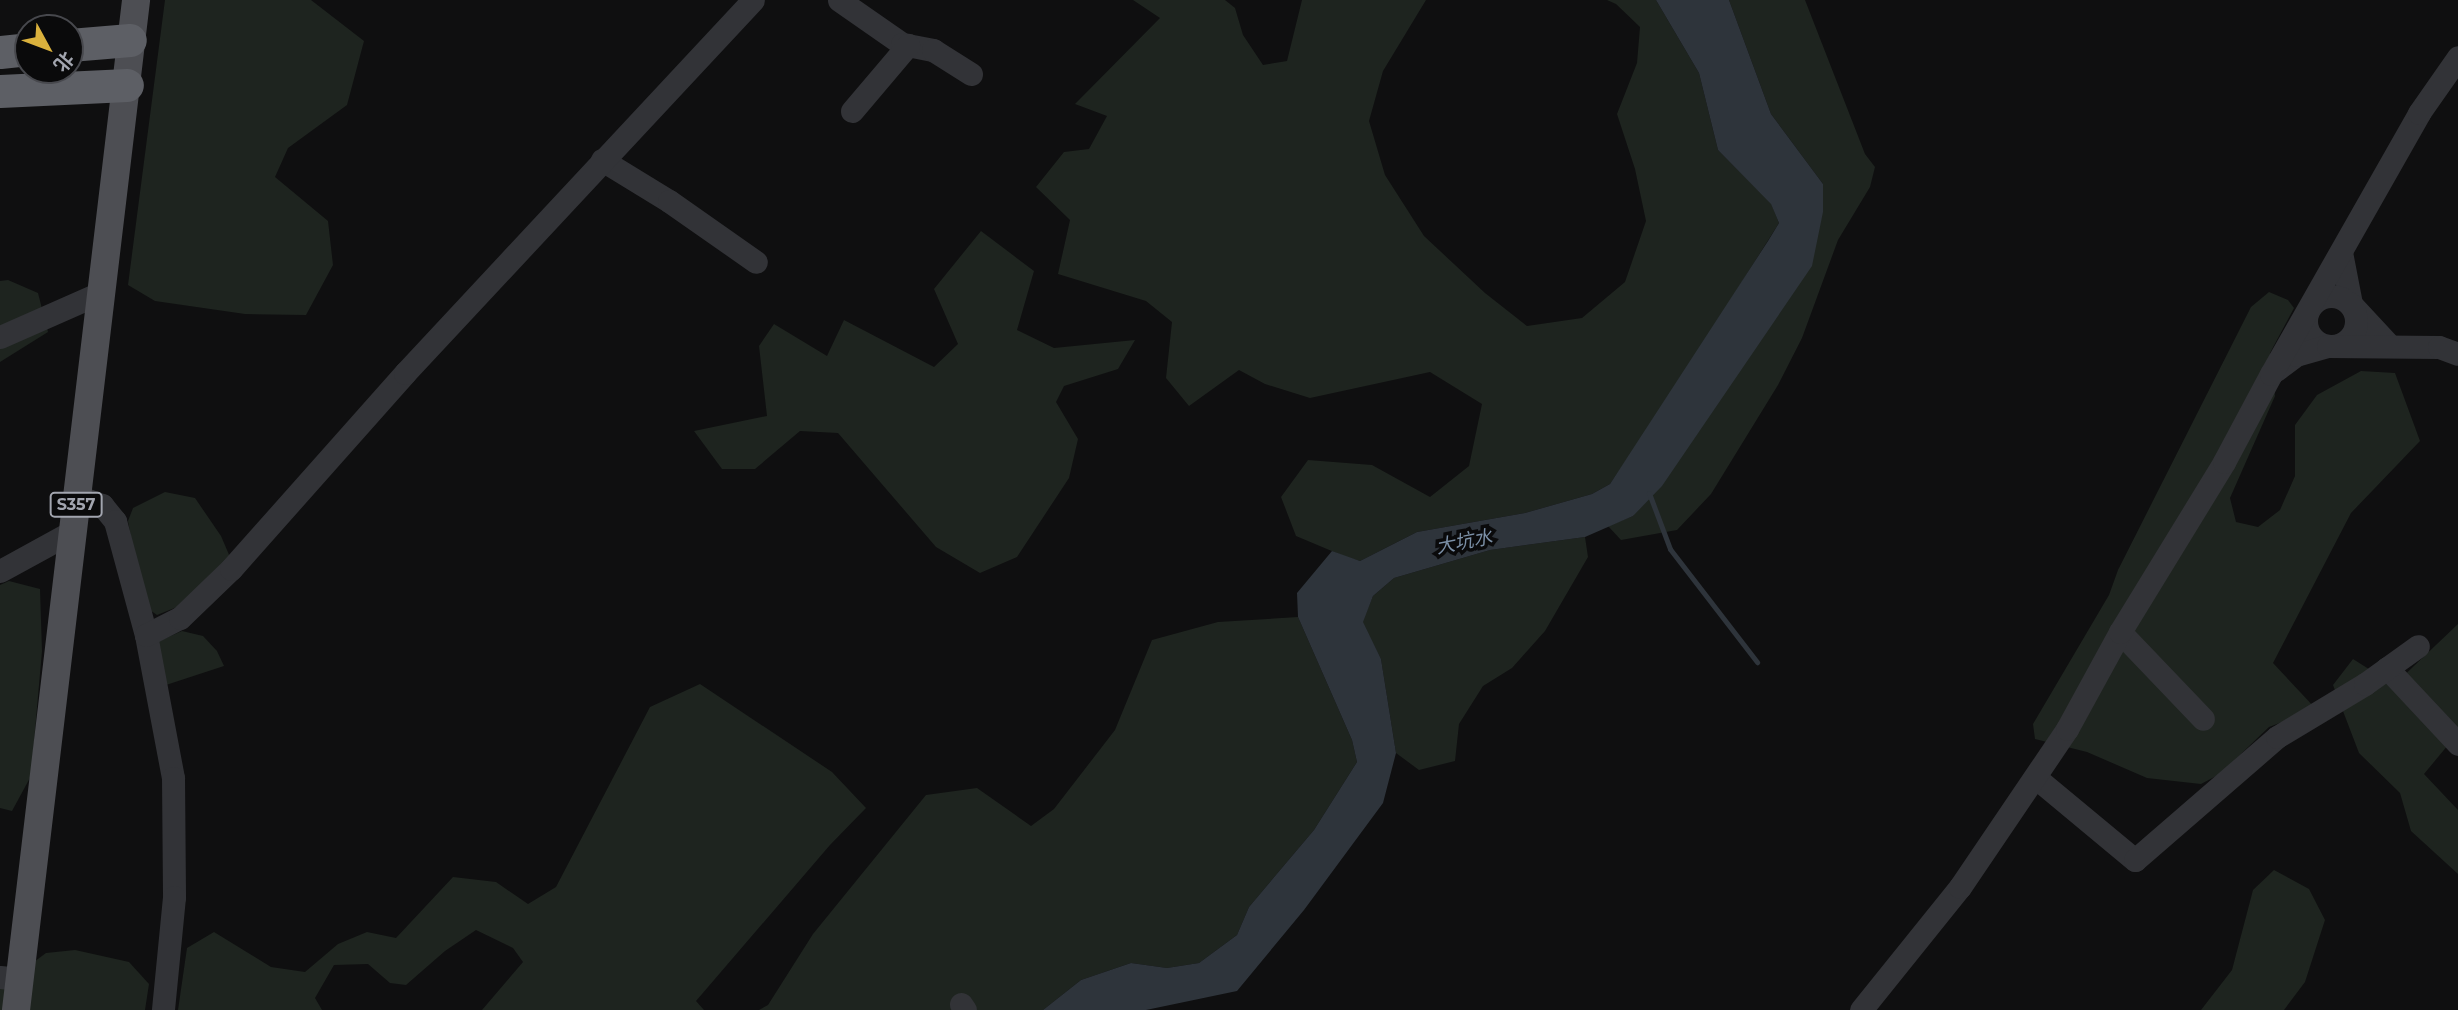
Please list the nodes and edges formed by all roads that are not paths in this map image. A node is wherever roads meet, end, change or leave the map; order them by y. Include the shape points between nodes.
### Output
1 (136, 0) edge
2 (752, 0) edge
3 (839, 0) edge
4 (130, 40) junction
5 (84, 45) edge
6 (908, 45) junction
7 (2458, 57) edge
8 (971, 74) dead end
9 (127, 85) junction
10 (0, 91) edge
11 (852, 111) dead end
12 (602, 160) junction
13 (2341, 252) junction
14 (756, 262) dead end
15 (102, 292) junction
16 (2351, 304) junction
17 (2308, 309) junction
18 (0, 337) edge
19 (2389, 345) junction
20 (2328, 346) junction
21 (2458, 354) edge
22 (2271, 374) junction
23 (78, 496) junction
24 (73, 531) junction
25 (0, 570) edge
26 (2120, 632) junction
27 (146, 635) junction
28 (2418, 646) dead end
29 (2387, 668) junction
30 (2203, 719) dead end
31 (2458, 744) edge
32 (2035, 777) junction
33 (10, 978) edge
34 (16, 1010) edge
35 (163, 1010) edge
36 (1861, 1010) edge

1 - 4 main road, S357
2 - 12 street
3 - 6 street
4 - 5 highway
4 - 9 main road, S357
6 - 8 street via 933,50
6 - 11 street
7 - 13 street via 2420,113
9 - 10 highway
9 - 15 main road, S357
12 - 14 street
12 - 27 street via 231,569 180,618
13 - 16 street
13 - 17 street
15 - 18 street
15 - 23 main road, S357
16 - 17 street via 2343,298 2323,296
16 - 19 street
16 - 20 street via 2356,323 2353,332 2338,345
17 - 20 street via 2305,318 2311,337
17 - 22 street
19 - 20 street
19 - 21 street via 2439,347
20 - 22 street via 2296,355
22 - 26 street via 2224,462
23 - 24 main road, S357
23 - 27 street via 102,505 115,521
24 - 25 street
24 - 33 main road, S357
26 - 30 street
26 - 32 street
27 - 35 street via 173,778 174,897
28 - 29 street
29 - 31 street
29 - 32 street via 2277,737 2136,860
32 - 36 street via 1960,887
33 - 34 main road, S357

